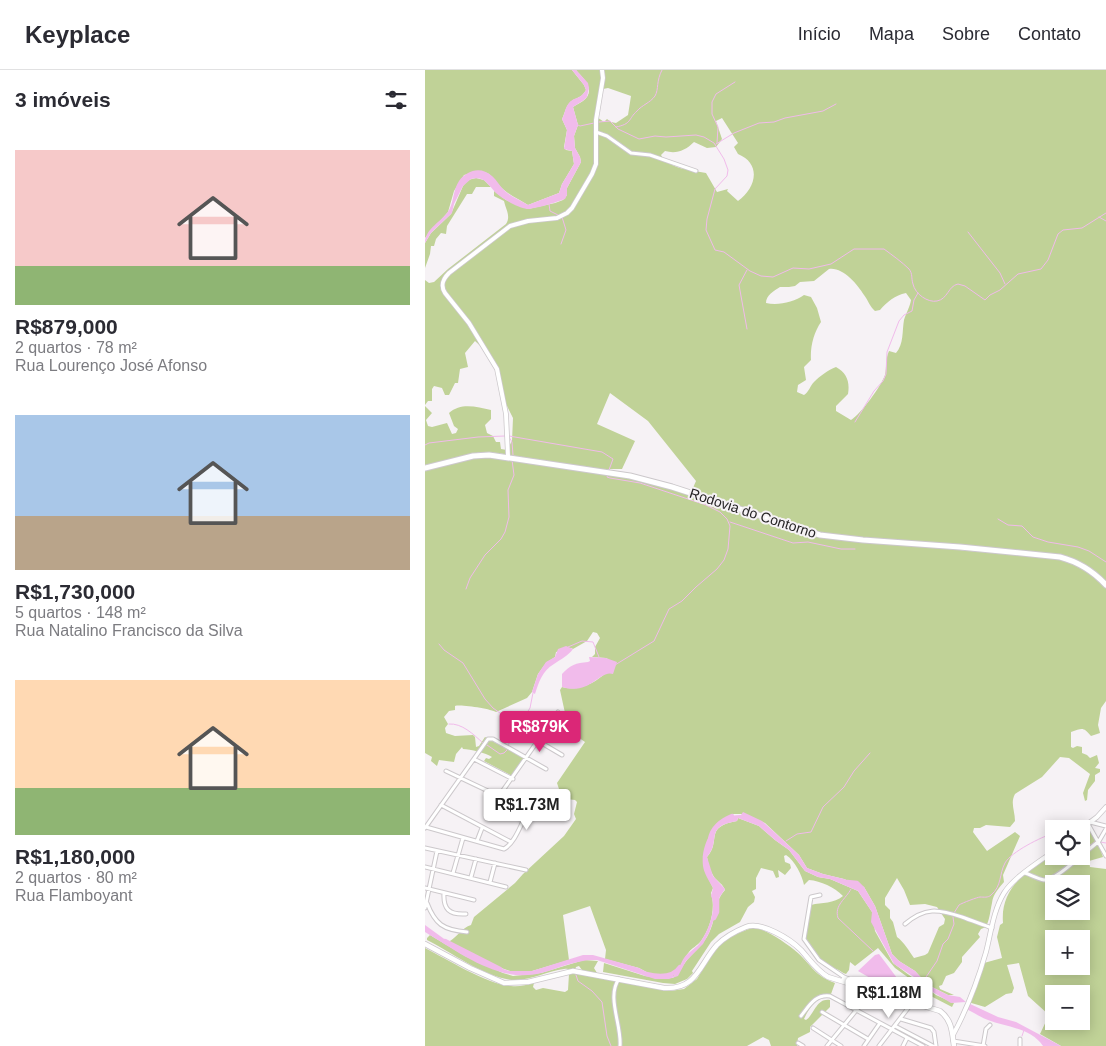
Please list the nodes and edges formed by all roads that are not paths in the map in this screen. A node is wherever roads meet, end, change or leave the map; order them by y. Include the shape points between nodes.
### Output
1 (602, 70) edge
2 (596, 132) junction
3 (696, 171) dead end
4 (508, 456) junction
5 (425, 468) edge
6 (1106, 586) edge
7 (558, 712) dead end
8 (528, 735) dead end
9 (538, 741) junction
10 (562, 755) dead end
11 (526, 758) junction
12 (474, 759) junction
13 (546, 769) dead end
14 (446, 771) dead end
15 (461, 777) junction
16 (513, 779) junction
17 (499, 796) junction
18 (441, 805) junction
19 (1106, 807) edge
20 (1090, 822) edge
21 (1090, 823) edge
22 (1090, 825) edge
23 (425, 827) edge
24 (482, 827) junction
25 (1106, 828) edge
26 (463, 838) junction
27 (477, 841) junction
28 (1099, 841) junction
29 (511, 842) junction
30 (1101, 845) junction
31 (1106, 846) edge
32 (425, 848) edge
33 (1090, 848) edge
34 (437, 851) junction
35 (458, 856) junction
36 (1106, 856) edge
37 (1045, 858) edge
38 (476, 860) junction
39 (495, 864) junction
40 (1070, 865) edge
41 (425, 866) edge
42 (434, 868) junction
43 (526, 870) dead end
44 (1025, 872) junction
45 (453, 873) junction
46 (471, 878) junction
47 (490, 882) junction
48 (506, 887) dead end
49 (427, 889) edge
50 (444, 893) junction
51 (821, 896) dead end
52 (474, 900) dead end
53 (426, 902) junction
54 (425, 908) edge
55 (465, 914) dead end
56 (905, 924) dead end
57 (991, 928) junction
58 (467, 932) dead end
59 (425, 944) edge
60 (619, 979) junction
61 (843, 979) junction
62 (872, 991) junction
63 (913, 1002) junction
64 (857, 1010) junction
65 (822, 1012) dead end
66 (801, 1016) dead end
67 (901, 1019) junction
68 (880, 1023) junction
69 (989, 1024) dead end
70 (844, 1025) junction
71 (813, 1028) dead end
72 (893, 1028) junction
73 (953, 1035) junction
74 (907, 1038) junction
75 (1020, 1039) dead end
76 (832, 1040) junction
77 (868, 1040) junction
78 (797, 1043) dead end
79 (953, 1043) edge
80 (620, 1046) edge
81 (803, 1046) edge
82 (827, 1046) edge
83 (841, 1046) edge
84 (863, 1046) edge
85 (879, 1046) edge
86 (903, 1046) edge
87 (923, 1046) edge
88 (934, 1046) edge
89 (983, 1046) edge
90 (1020, 1046) edge

1 - 2 street
2 - 3 street via 631,153 650,154
2 - 4 street via 596,164 570,210 553,219 510,226 443,281 445,293 469,323 497,369 506,411
4 - 5 main road, Rodovia do Contorno via 473,456
4 - 6 main road, Rodovia do Contorno via 630,476 820,535 1060,557 1085,567
7 - 9 street
8 - 9 street
9 - 10 street
9 - 11 street
11 - 12 street via 490,738
11 - 13 street
11 - 16 street
12 - 15 street
12 - 16 street
14 - 15 street
15 - 17 street
15 - 18 street
16 - 17 street
17 - 29 street via 527,810
18 - 23 street
18 - 24 street
19 - 20 street
21 - 25 street
22 - 28 street
23 - 26 street
24 - 27 street
24 - 29 street
25 - 28 street
26 - 27 street
26 - 35 street
27 - 29 street via 504,848
28 - 30 street
28 - 33 street
30 - 31 street
30 - 36 street
32 - 34 street
34 - 35 street
34 - 42 street
35 - 38 street
35 - 45 street
37 - 44 street
38 - 39 street
38 - 46 street
39 - 43 street
39 - 47 street
40 - 44 street via 1049,879
41 - 42 street
42 - 45 street
42 - 49 street
44 - 57 street via 1004,892
45 - 46 street
46 - 47 street
47 - 48 street
49 - 50 street
49 - 53 street
50 - 52 street
50 - 55 street via 449,910 456,915
51 - 61 street via 811,897 804,939 819,960
53 - 54 street
53 - 58 street via 433,917 443,926
56 - 57 street via 919,914 939,910
57 - 73 street via 985,955
59 - 60 main road via 504,983 528,982 573,971
60 - 61 main road via 663,988 683,985 696,976 724,939 757,925 800,949 822,973
60 - 80 street via 613,996
61 - 62 main road
62 - 63 main road
62 - 64 street
63 - 67 street
63 - 73 main road via 945,1015
64 - 66 street via 823,995 815,999
64 - 68 street
64 - 70 street
65 - 70 street
67 - 72 street
67 - 88 street via 931,1028
68 - 72 street
68 - 77 street
69 - 89 street
70 - 76 street
70 - 77 street
71 - 76 street
72 - 74 street
72 - 85 street
72 - 88 street
73 - 79 main road
74 - 86 street
74 - 87 street
75 - 90 street
76 - 82 street
76 - 83 street
77 - 84 street
78 - 81 street
79 - 89 street

